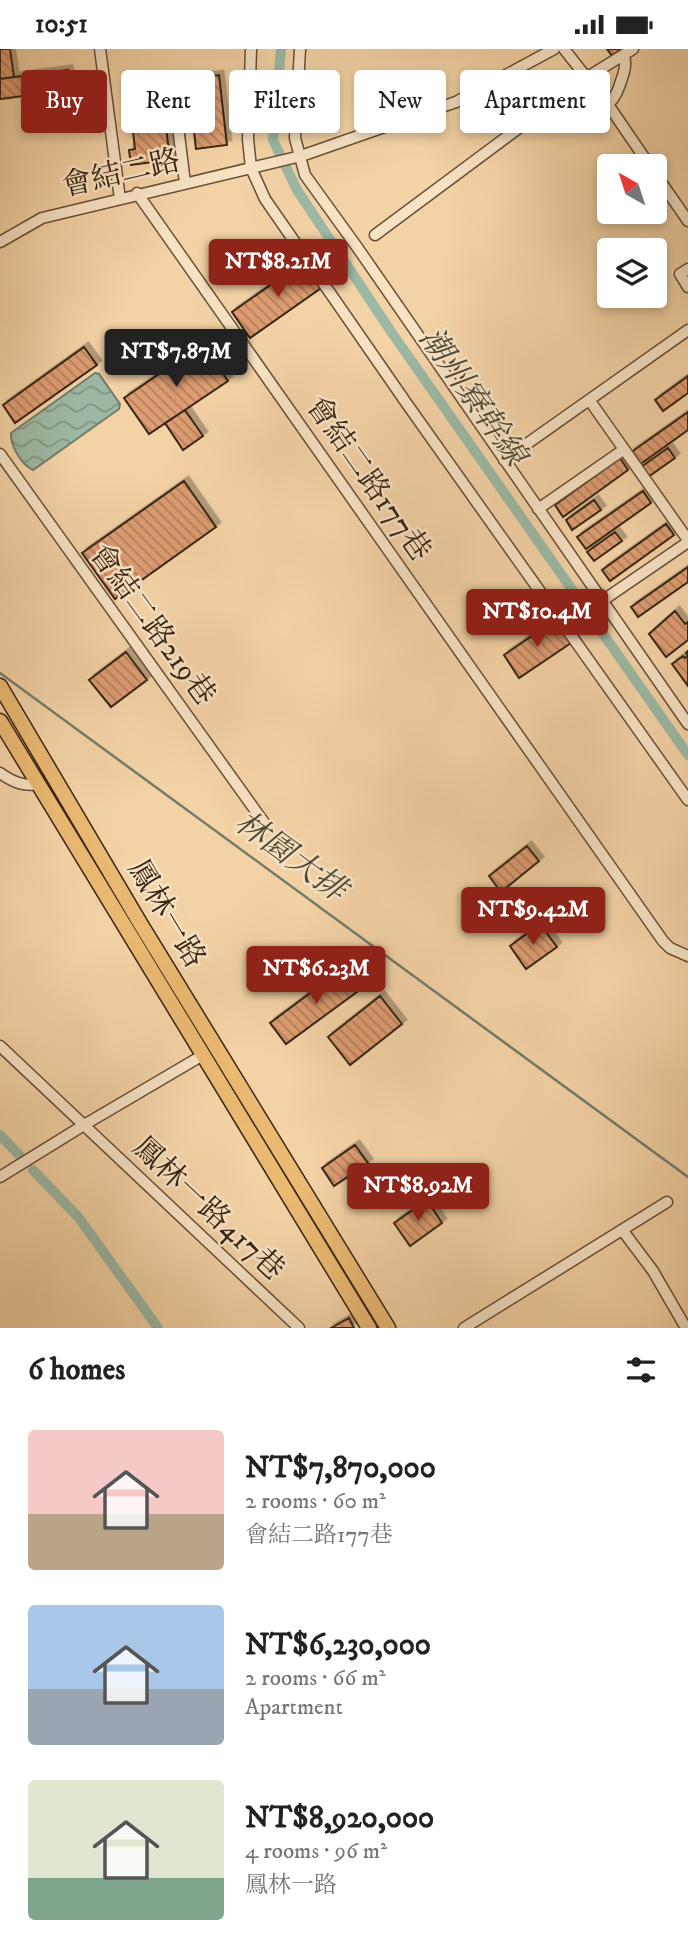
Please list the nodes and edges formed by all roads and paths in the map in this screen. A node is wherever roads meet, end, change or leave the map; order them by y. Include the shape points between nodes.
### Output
1 (100, 49) edge
2 (251, 49) edge
3 (299, 49) edge
4 (554, 49) edge
5 (564, 49) edge
6 (628, 52) edge
7 (580, 70) edge
8 (599, 70) edge
9 (610, 106) joint
10 (179, 133) edge
11 (512, 133) edge
12 (640, 154) edge
13 (298, 157) junction
14 (255, 168) junction
15 (185, 183) junction
16 (667, 191) edge
17 (137, 194) junction
18 (120, 198) junction
19 (688, 221) edge
20 (375, 235) dead end
21 (0, 241) edge
22 (688, 268) edge
23 (688, 287) edge
24 (688, 330) edge
25 (590, 401) junction
26 (623, 450) junction
27 (0, 454) edge
28 (504, 460) junction
29 (538, 509) junction
30 (688, 541) edge
31 (602, 601) junction
32 (0, 686) edge
33 (0, 720) edge
34 (688, 724) edge
35 (0, 773) edge
36 (46, 781) junction
37 (688, 800) edge
38 (265, 824) dead end
39 (688, 956) edge
40 (0, 1046) edge
41 (203, 1055) junction
42 (83, 1125) junction
43 (0, 1177) edge
44 (667, 1202) dead end
45 (624, 1231) junction
46 (299, 1328) edge
47 (369, 1328) edge
48 (388, 1328) edge
49 (464, 1328) edge
50 (685, 1328) edge

1 - 18 street
2 - 14 street via 247,122
3 - 13 street
4 - 13 street via 456,102
5 - 7 street
6 - 8 street
6 - 9 street
9 - 12 street
10 - 15 street
11 - 20 street
13 - 14 street, 會結二路
13 - 28 street via 305,176
14 - 15 street, 會結二路
14 - 37 street via 265,199
15 - 17 street, 會結二路
16 - 19 street
17 - 18 street, 會結二路
17 - 39 street, 會結二路177巷 via 663,941
18 - 21 street, 會結二路 via 42,218
22 - 23 street via 680,274
24 - 25 street
25 - 26 street
25 - 28 street
26 - 29 street
26 - 30 street
27 - 38 street, 會結二路219巷
28 - 29 street
29 - 31 street
30 - 31 street
31 - 34 street
32 - 36 main road
33 - 36 main road
35 - 36 street via 30,786
36 - 41 main road, 鳳林一路
36 - 48 main road, 鳳林一路
40 - 42 street, 鳳林一路417巷
41 - 42 street
41 - 47 main road, 鳳林一路
42 - 43 street
42 - 46 street, 鳳林一路417巷
44 - 45 street
45 - 49 street
45 - 50 street

